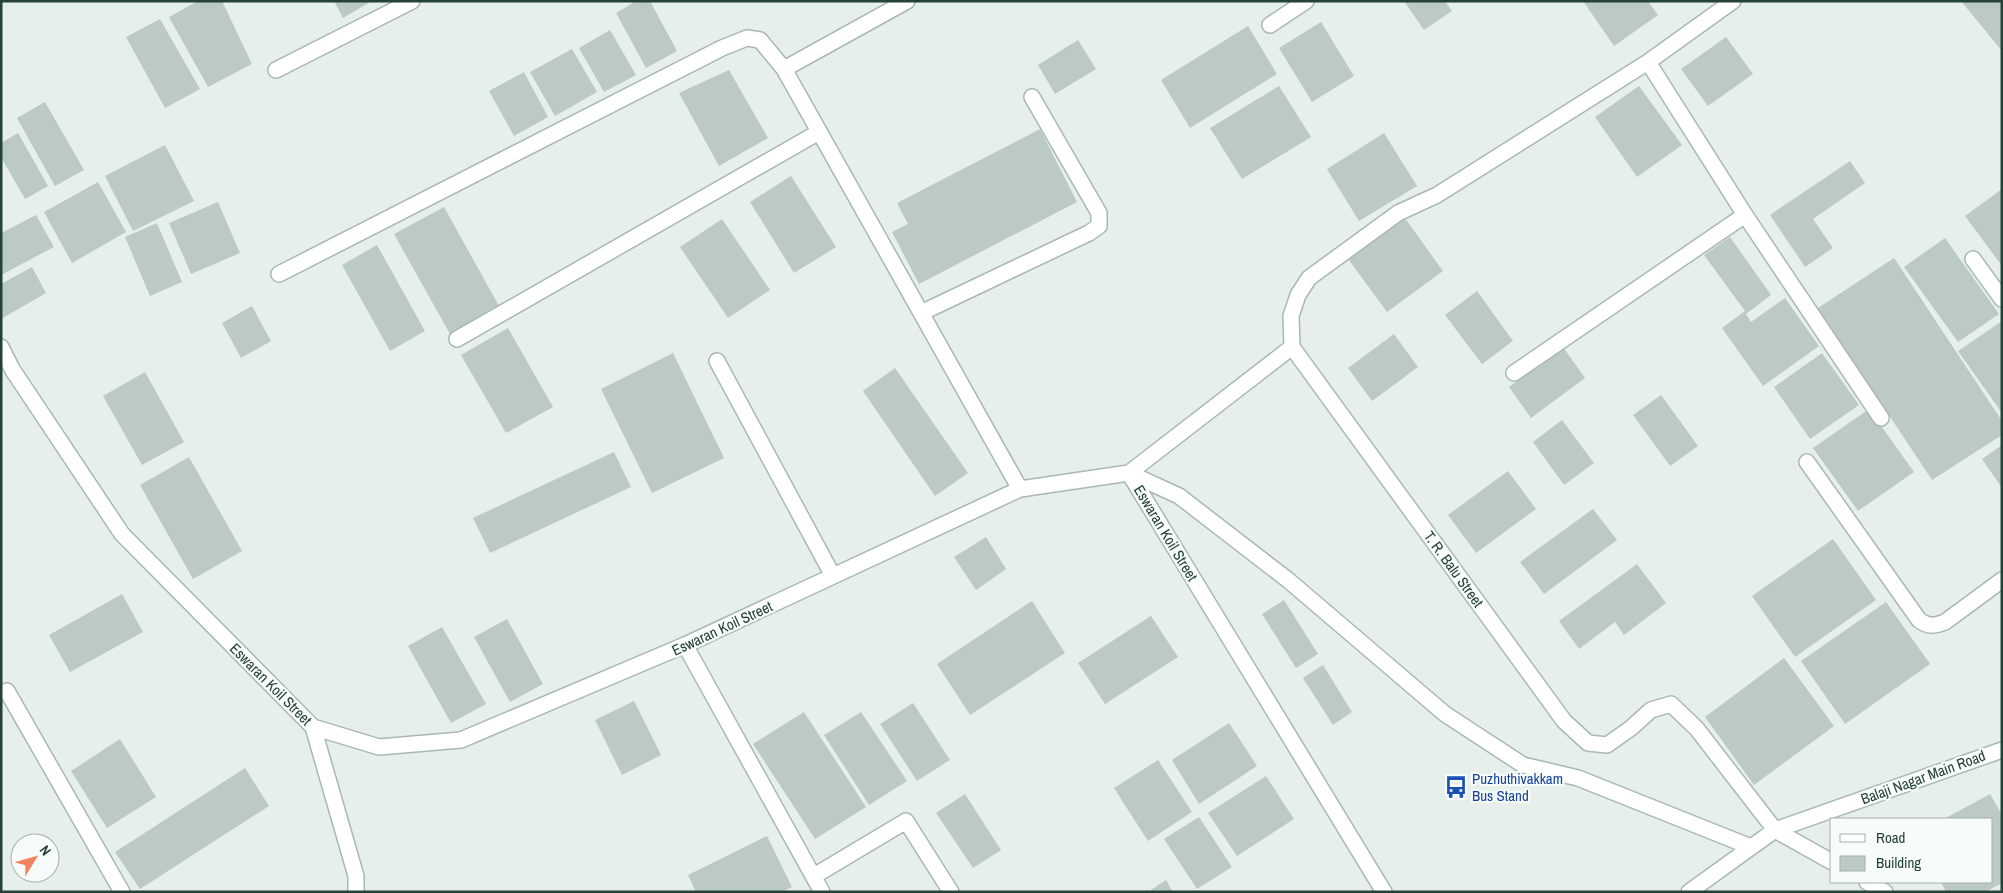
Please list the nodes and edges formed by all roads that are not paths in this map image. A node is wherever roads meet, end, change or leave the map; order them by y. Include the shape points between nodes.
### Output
1 (412, 1) edge
2 (907, 1) edge
3 (1306, 1) edge
4 (1733, 1) edge
5 (1270, 25) dead end
6 (1648, 62) junction
7 (276, 70) dead end
8 (784, 70) junction
9 (1032, 97) dead end
10 (819, 132) junction
11 (1745, 215) junction
12 (1974, 259) dead end
13 (279, 274) dead end
14 (2002, 298) edge
15 (921, 313) junction
16 (457, 339) dead end
17 (1, 347) edge
18 (1292, 347) junction
19 (717, 361) dead end
20 (7, 372) edge
21 (1514, 373) dead end
22 (1881, 418) dead end
23 (1807, 462) dead end
24 (1129, 473) junction
25 (1020, 489) junction
26 (833, 576) junction
27 (2002, 580) edge
28 (685, 645) junction
29 (7, 691) dead end
30 (313, 728) junction
31 (2002, 750) edge
32 (1775, 830) junction
33 (1751, 847) junction
34 (1830, 861) edge
35 (814, 876) junction
36 (1869, 883) edge
37 (122, 892) edge
38 (356, 892) edge
39 (822, 892) edge
40 (952, 892) edge
41 (1384, 892) edge
42 (1689, 892) edge
43 (1885, 892) edge

1 - 7 street
2 - 8 street
3 - 5 street
4 - 6 street
6 - 11 street
6 - 18 street via 1437,195 1398,213 1309,278 1298,295 1291,316
8 - 10 street
8 - 13 street via 760,40 747,38
9 - 15 street via 1099,213 1099,226
10 - 15 street
10 - 16 street
11 - 21 street
11 - 22 street
12 - 14 street
15 - 25 street
17 - 20 street, Eswaran Koil Street
18 - 24 street
18 - 32 street, T. R. Balu Street via 1564,721 1588,743 1607,745 1652,710 1671,704 1697,729
19 - 26 street
20 - 30 street, Eswaran Koil Street via 122,534
23 - 27 street via 1925,625 1936,626 1945,622
24 - 25 street, Eswaran Koil Street
24 - 33 street via 1179,496 1288,580 1445,714 1523,766 1578,778
24 - 41 street, Eswaran Koil Street
25 - 26 street, Eswaran Koil Street
26 - 28 street, Eswaran Koil Street
28 - 30 street, Eswaran Koil Street via 461,740 379,747
28 - 35 street
29 - 37 street
30 - 38 street via 356,876
31 - 32 street, Balaji Nagar Main Road
32 - 33 street, Balaji Nagar Main Road
32 - 34 street
33 - 42 street, Balaji Nagar Main Road
35 - 39 street
35 - 40 street via 906,821
36 - 43 street

